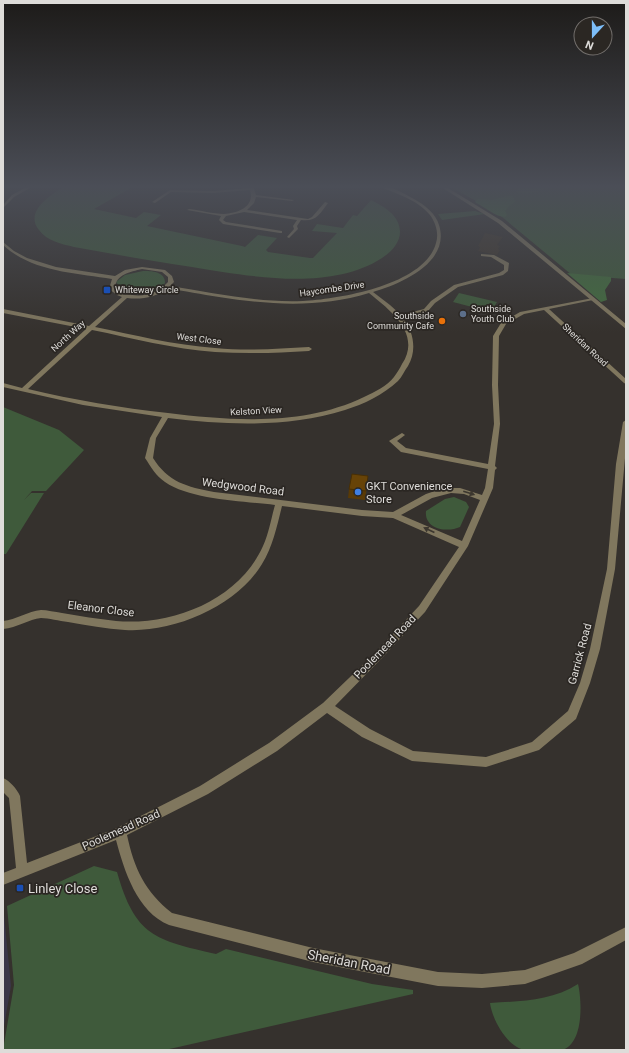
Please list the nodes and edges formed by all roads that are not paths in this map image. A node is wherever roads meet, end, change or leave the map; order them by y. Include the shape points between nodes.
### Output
1 (292, 234) edge
2 (439, 234) edge
3 (514, 234) edge
4 (289, 237) dead end
5 (3, 243) edge
6 (483, 255) dead end
7 (115, 278) junction
8 (168, 287) junction
9 (370, 292) junction
10 (126, 296) junction
11 (591, 299) junction
12 (544, 308) junction
13 (3, 311) edge
14 (401, 318) junction
15 (626, 327) edge
16 (89, 329) junction
17 (309, 349) dead end
18 (626, 382) edge
19 (3, 385) edge
20 (23, 390) junction
21 (166, 415) junction
22 (626, 422) edge
23 (402, 435) dead end
24 (492, 468) junction
25 (484, 499) junction
26 (279, 503) junction
27 (394, 515) junction
28 (464, 546) junction
29 (3, 626) edge
30 (326, 707) junction
31 (3, 784) edge
32 (120, 832) junction
33 (22, 871) junction
34 (3, 879) edge
35 (626, 933) edge

1 - 4 street
2 - 9 street, Haycombe Drive via 438,249 418,269 390,285
3 - 11 street
5 - 7 street via 16,254 43,264
6 - 14 street via 507,264 506,271 456,286 426,310
7 - 8 street via 131,270 155,269 170,276 171,282
7 - 10 street via 112,289
8 - 9 street, Haycombe Drive via 235,299 270,302 317,301
8 - 10 street via 142,297
9 - 14 street, Kelston View
10 - 16 street, North Way
11 - 12 street, Poolemead Road
11 - 15 street
12 - 18 street, Sheridan Road
12 - 24 street, Poolemead Road via 511,317 496,336 497,424
13 - 16 street, West Close
14 - 21 street, Kelston View via 411,338 406,366 395,381 384,390 362,402 326,412 271,420 236,422
16 - 17 street, West Close via 214,350 260,352
16 - 20 street, North Way
19 - 20 street, Kelston View
20 - 21 street, Kelston View via 84,403
21 - 26 street, Wedgwood Road via 153,438 149,458 162,477 175,486 192,491
22 - 30 street, Garrick Road via 611,569 596,649 586,683 572,714 536,746 486,762 412,756 366,733
23 - 24 street via 392,441 404,450
24 - 25 street, Poolemead Road
27 -> 25 street via 441,492 467,492
25 - 28 street, Poolemead Road
26 - 27 street, Wedgwood Road
26 - 29 street, Eleanor Close via 268,546 249,576 222,600 198,613 140,626 41,614 30,615 19,623
28 -> 27 street, Wedgwood Road
28 - 30 street, Poolemead Road via 422,609
30 - 32 street, Poolemead Road via 272,747 204,790
31 - 33 street via 14,796
32 - 33 street, Poolemead Road
32 - 35 street, Sheridan Road via 143,894 169,919 313,955 438,978 482,981 526,977 577,959
33 - 34 street, Poolemead Road

